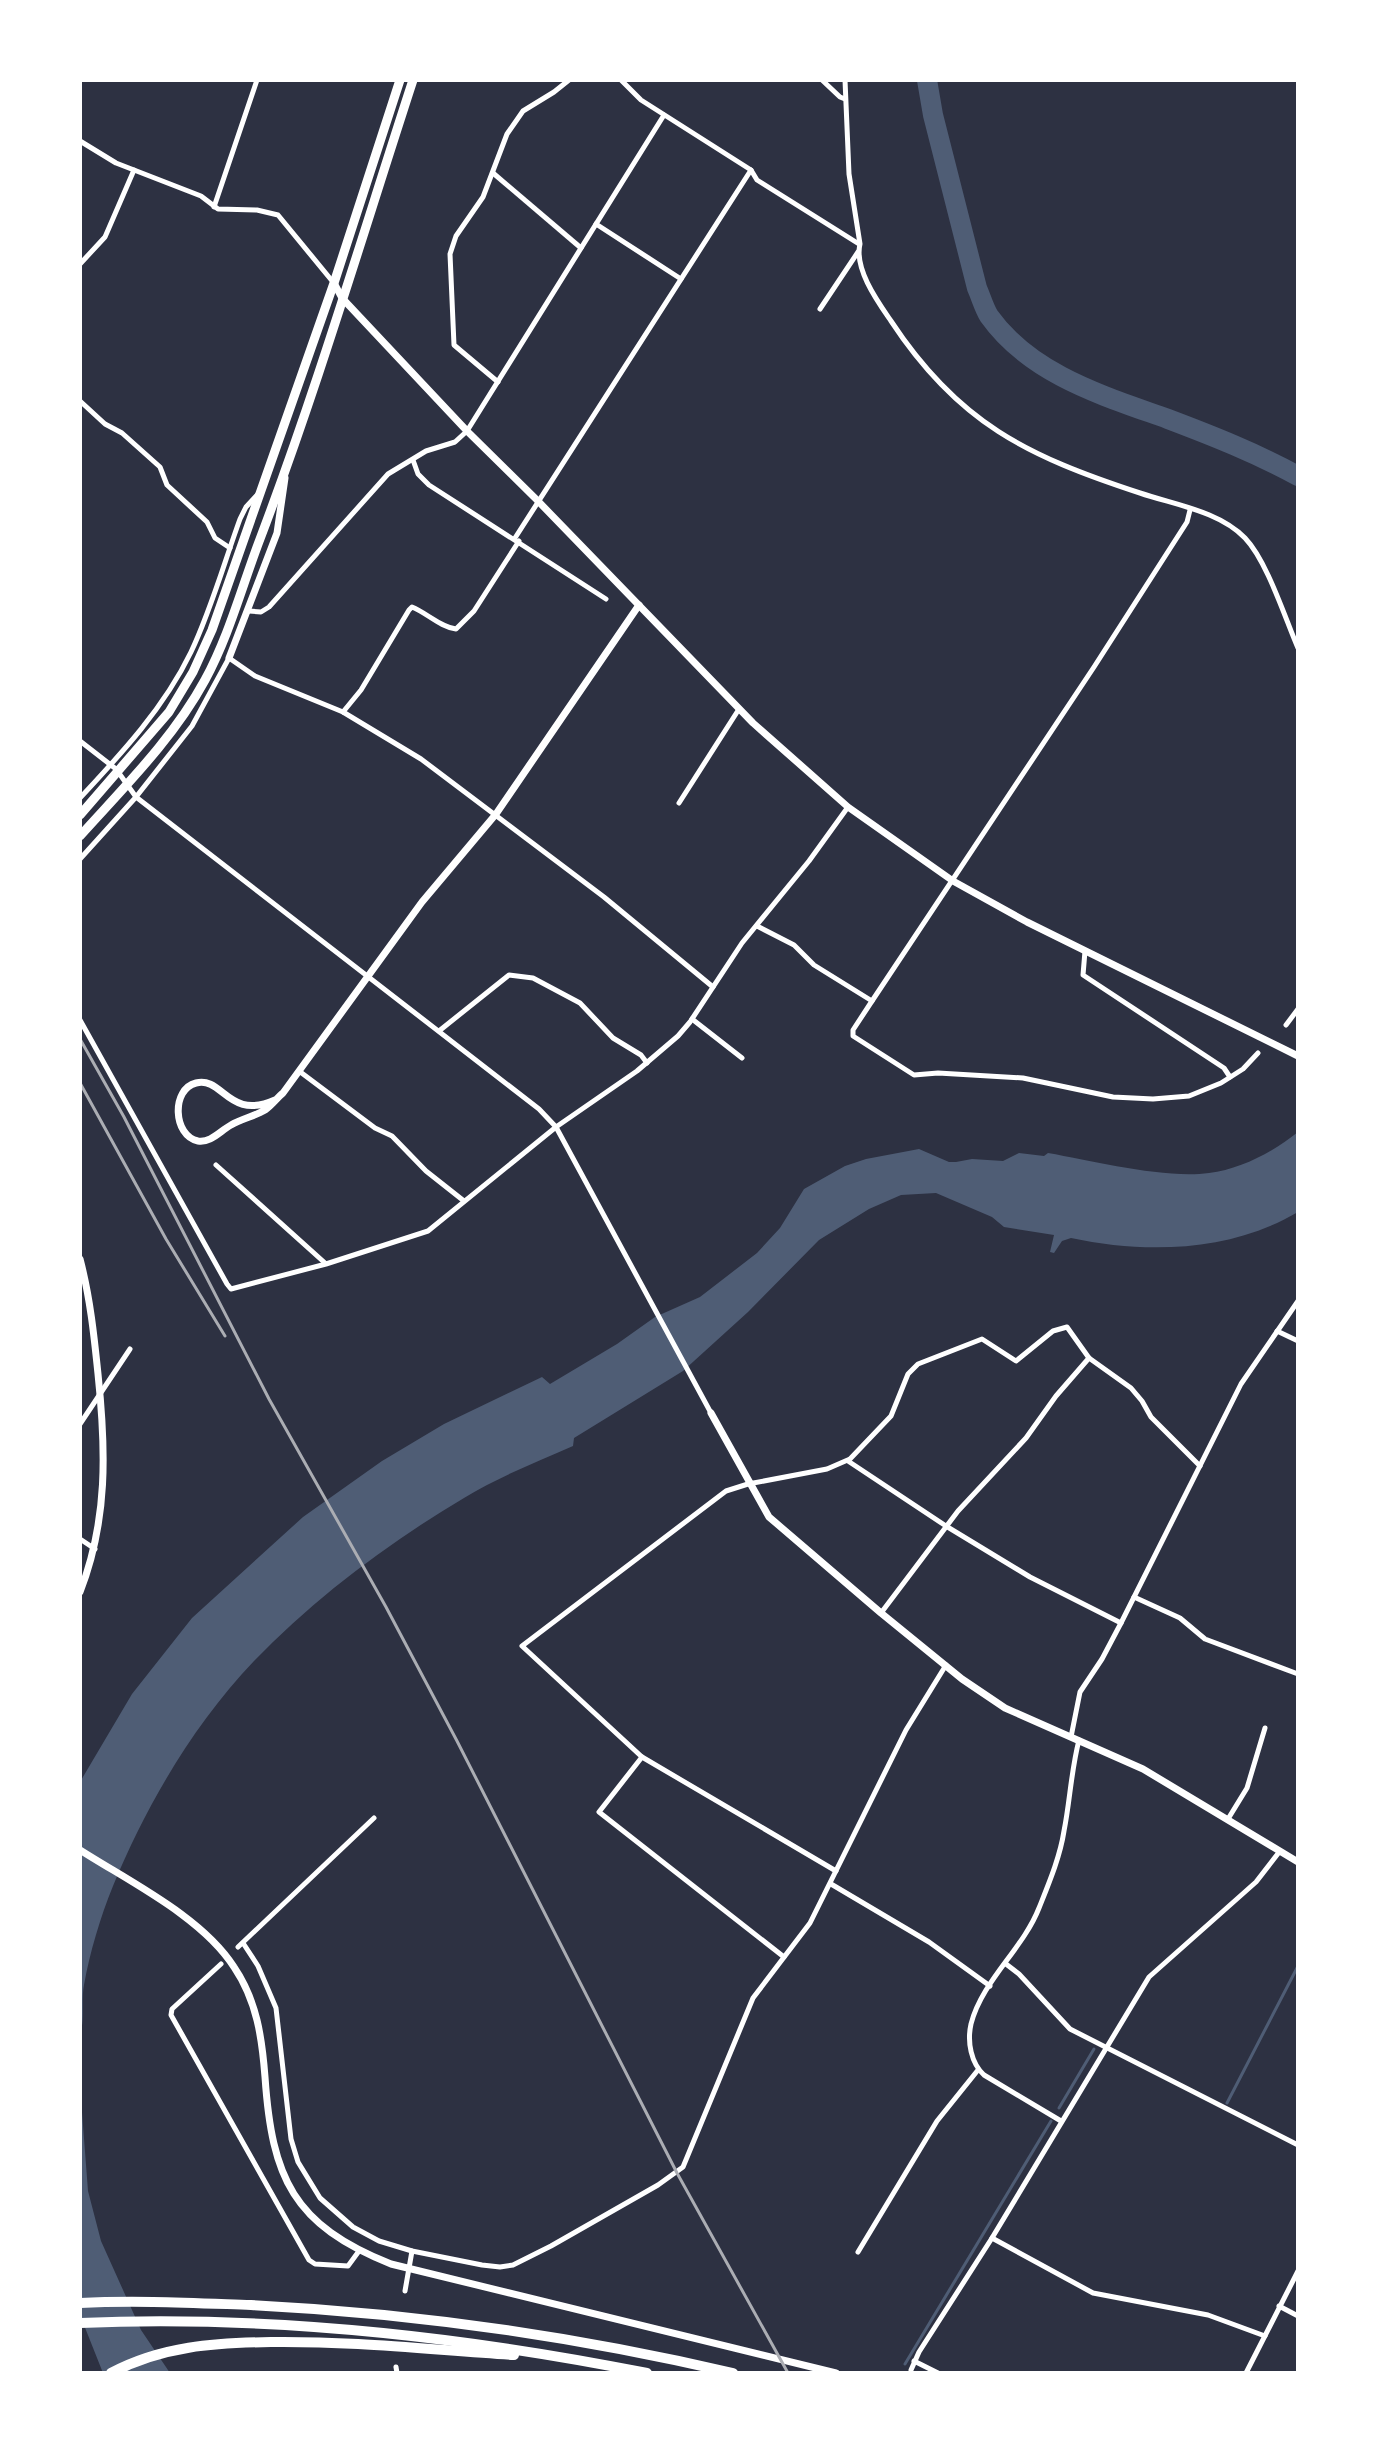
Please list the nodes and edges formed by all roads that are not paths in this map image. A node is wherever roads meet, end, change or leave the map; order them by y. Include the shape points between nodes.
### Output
1 (257, 80) edge
2 (400, 80) edge
3 (413, 80) edge
4 (569, 80) edge
5 (621, 80) edge
6 (822, 80) edge
7 (845, 80) edge
8 (845, 99) junction
9 (664, 115) junction
10 (80, 141) edge
11 (134, 170) junction
12 (751, 170) junction
13 (493, 173) junction
14 (214, 207) junction
15 (596, 224) junction
16 (859, 247) junction
17 (581, 248) junction
18 (80, 264) edge
19 (681, 279) junction
20 (334, 283) junction
21 (342, 298) junction
22 (820, 309) dead end
23 (498, 382) junction
24 (80, 401) edge
25 (467, 431) junction
26 (413, 460) junction
27 (285, 473) junction
28 (263, 490) junction
29 (537, 500) junction
30 (1190, 510) junction
31 (517, 540) junction
32 (231, 545) junction
33 (606, 599) dead end
34 (639, 605) junction
35 (249, 611) junction
36 (1298, 648) edge
37 (229, 658) junction
38 (739, 709) junction
39 (343, 712) junction
40 (80, 741) edge
41 (111, 765) junction
42 (136, 797) junction
43 (80, 798) edge
44 (679, 803) dead end
45 (848, 807) junction
46 (496, 814) junction
47 (80, 815) edge
48 (80, 836) edge
49 (80, 859) edge
50 (953, 881) junction
51 (757, 926) junction
52 (1085, 951) junction
53 (368, 976) junction
54 (713, 987) junction
55 (872, 1001) junction
56 (1298, 1009) edge
57 (692, 1019) junction
58 (80, 1020) edge
59 (1286, 1025) dead end
60 (439, 1031) junction
61 (1258, 1053) dead end
62 (1298, 1056) edge
63 (742, 1058) dead end
64 (647, 1063) junction
65 (299, 1071) junction
66 (1230, 1077) junction
67 (275, 1100) junction
68 (556, 1127) junction
69 (216, 1165) dead end
70 (464, 1201) junction
71 (80, 1259) edge
72 (326, 1264) junction
73 (1298, 1301) edge
74 (1277, 1331) junction
75 (1298, 1341) edge
76 (130, 1349) dead end
77 (1089, 1358) junction
78 (100, 1393) junction
79 (711, 1413) joint
80 (80, 1424) edge
81 (848, 1461) junction
82 (1200, 1466) junction
83 (748, 1484) junction
84 (946, 1526) junction
85 (80, 1539) edge
86 (95, 1549) junction
87 (80, 1592) edge
88 (1134, 1597) junction
89 (881, 1613) junction
90 (1121, 1623) junction
91 (946, 1665) junction
92 (1298, 1674) edge
93 (1265, 1728) dead end
94 (1075, 1739) junction
95 (642, 1757) junction
96 (374, 1818) dead end
97 (1228, 1819) junction
98 (80, 1850) edge
99 (1280, 1851) junction
100 (1298, 1862) edge
101 (836, 1871) junction
102 (831, 1884) junction
103 (784, 1957) junction
104 (221, 1964) dead end
105 (1006, 1964) junction
106 (990, 1986) junction
107 (1106, 2048) junction
108 (978, 2070) junction
109 (1061, 2121) junction
110 (1298, 2145) edge
111 (992, 2238) junction
112 (359, 2251) junction
113 (412, 2251) junction
114 (858, 2252) dead end
115 (409, 2269) junction
116 (1298, 2271) edge
117 (405, 2291) dead end
118 (82, 2303) edge
119 (1279, 2306) junction
120 (1298, 2316) edge
121 (80, 2323) edge
122 (1265, 2336) junction
123 (576, 2359) junction
124 (914, 2361) junction
125 (911, 2370) dead end
126 (111, 2373) edge
127 (647, 2373) edge
128 (733, 2373) edge
129 (836, 2373) edge
130 (938, 2373) edge
131 (1246, 2373) edge

1 - 14 street
2 - 20 main road
3 - 21 main road
4 - 13 street via 523,111 507,134
5 - 9 street
6 - 8 street
7 - 8 street
8 - 16 street
9 - 12 street
9 - 15 street
10 - 11 street
11 - 14 street via 201,196
11 - 18 street via 105,237
12 - 16 street via 757,180
12 - 19 street
13 - 17 street
13 - 23 street via 450,254 454,345
14 - 20 street via 278,215
15 - 17 street
15 - 19 street
16 - 22 street
16 - 30 street via 869,285 905,342 939,385 977,418 1042,455
17 - 23 street
19 - 29 street
20 - 21 street
20 - 28 main road
21 - 25 street
21 - 27 main road
23 - 25 street
24 - 32 street via 160,467 167,485 207,522 215,538
25 - 26 street via 455,442
25 - 29 street
26 - 31 street via 423,481
26 - 35 street via 388,474 269,607
27 - 35 street via 277,533
27 - 48 main road via 205,680 180,720
28 - 32 street via 246,507
28 - 47 main road via 193,672 169,712
29 - 31 street
29 - 34 street
30 - 36 street via 1211,516 1246,539
30 - 50 street
31 - 33 street
31 - 39 street via 474,611 456,629 412,607
32 - 41 street via 190,654
34 - 38 street
34 - 46 street
35 - 37 street
37 - 39 street via 255,676
37 - 42 street via 192,726
38 - 44 street
38 - 45 street
39 - 46 street via 421,759
40 - 41 street
41 - 42 street
41 - 43 street
42 - 49 street
42 - 53 street
45 - 50 street
45 - 51 street
46 - 53 street
46 - 54 street
50 - 52 street
50 - 55 street
51 - 54 street
51 - 55 street via 794,945 814,965
52 - 62 street
52 - 66 street via 1083,975
53 - 60 street
53 - 65 street
54 - 57 street
55 - 66 street via 853,1036 914,1075 1023,1078 1113,1097 1153,1099 1189,1096
56 - 59 street
57 - 63 street
57 - 64 street
58 - 72 street via 231,1289
60 - 64 street via 509,975 533,978 580,1003 613,1038
60 - 68 street
61 - 66 street
64 - 68 street
65 - 67 street
65 - 70 street via 392,1136
67 - 67 street via 264,1111 201,1141 188,1135 177,1110 186,1090 199,1082 247,1106
68 - 70 street
68 - 79 street
69 - 72 street
70 - 72 street via 428,1231
71 - 78 street via 93,1319
73 - 74 street
74 - 75 street
74 - 82 street via 1241,1384
76 - 78 street
77 - 81 street via 1067,1327 1053,1331 1016,1361 985,1339 923,1360 908,1374 891,1416
77 - 82 street via 1131,1388 1151,1417
77 - 84 street
78 - 80 street
78 - 86 street via 105,1472
79 - 83 street
81 - 83 street
81 - 84 street
82 - 88 street
83 - 89 street via 769,1517
83 - 95 street via 726,1491 522,1646
84 - 89 street
84 - 90 street
85 - 86 street
86 - 87 street
88 - 90 street
88 - 92 street via 1180,1618 1205,1639
89 - 91 street
90 - 94 street via 1080,1692
91 - 94 street via 1005,1708
91 - 101 street via 916,1711
93 - 97 street via 1247,1788
94 - 97 street via 1143,1769
94 - 105 street via 1058,1855 1039,1909
95 - 101 street
95 - 103 street via 599,1812
96 - 113 street via 240,1945 258,1966 276,2008 289,2125 308,2181 353,2227
97 - 99 street
98 - 112 street via 209,1938 239,1976 261,2035 268,2118 283,2176 312,2218
99 - 100 street
99 - 107 street via 1256,1882 1149,1977
101 - 102 street
102 - 103 street
102 - 106 street via 929,1942
103 - 113 street via 753,1998 677,2173 505,2267
104 - 112 street via 171,2015 309,2260 348,2266
105 - 106 street
105 - 107 street via 1065,2025
106 - 108 street via 970,2029
107 - 109 street
107 - 110 street
108 - 109 street
108 - 114 street via 937,2121
109 - 111 street
111 - 122 street via 1093,2293 1208,2315
111 - 124 street
112 - 115 street
113 - 115 street
115 - 117 street
115 - 129 street
116 - 119 street
118 - 128 highway via 224,2304 388,2314 582,2340
119 - 120 street
119 - 122 street
121 - 123 highway via 232,2323 385,2332
122 - 131 street
123 - 126 highway via 385,2344 241,2343 166,2351
123 - 127 highway
124 - 125 street
124 - 130 street

